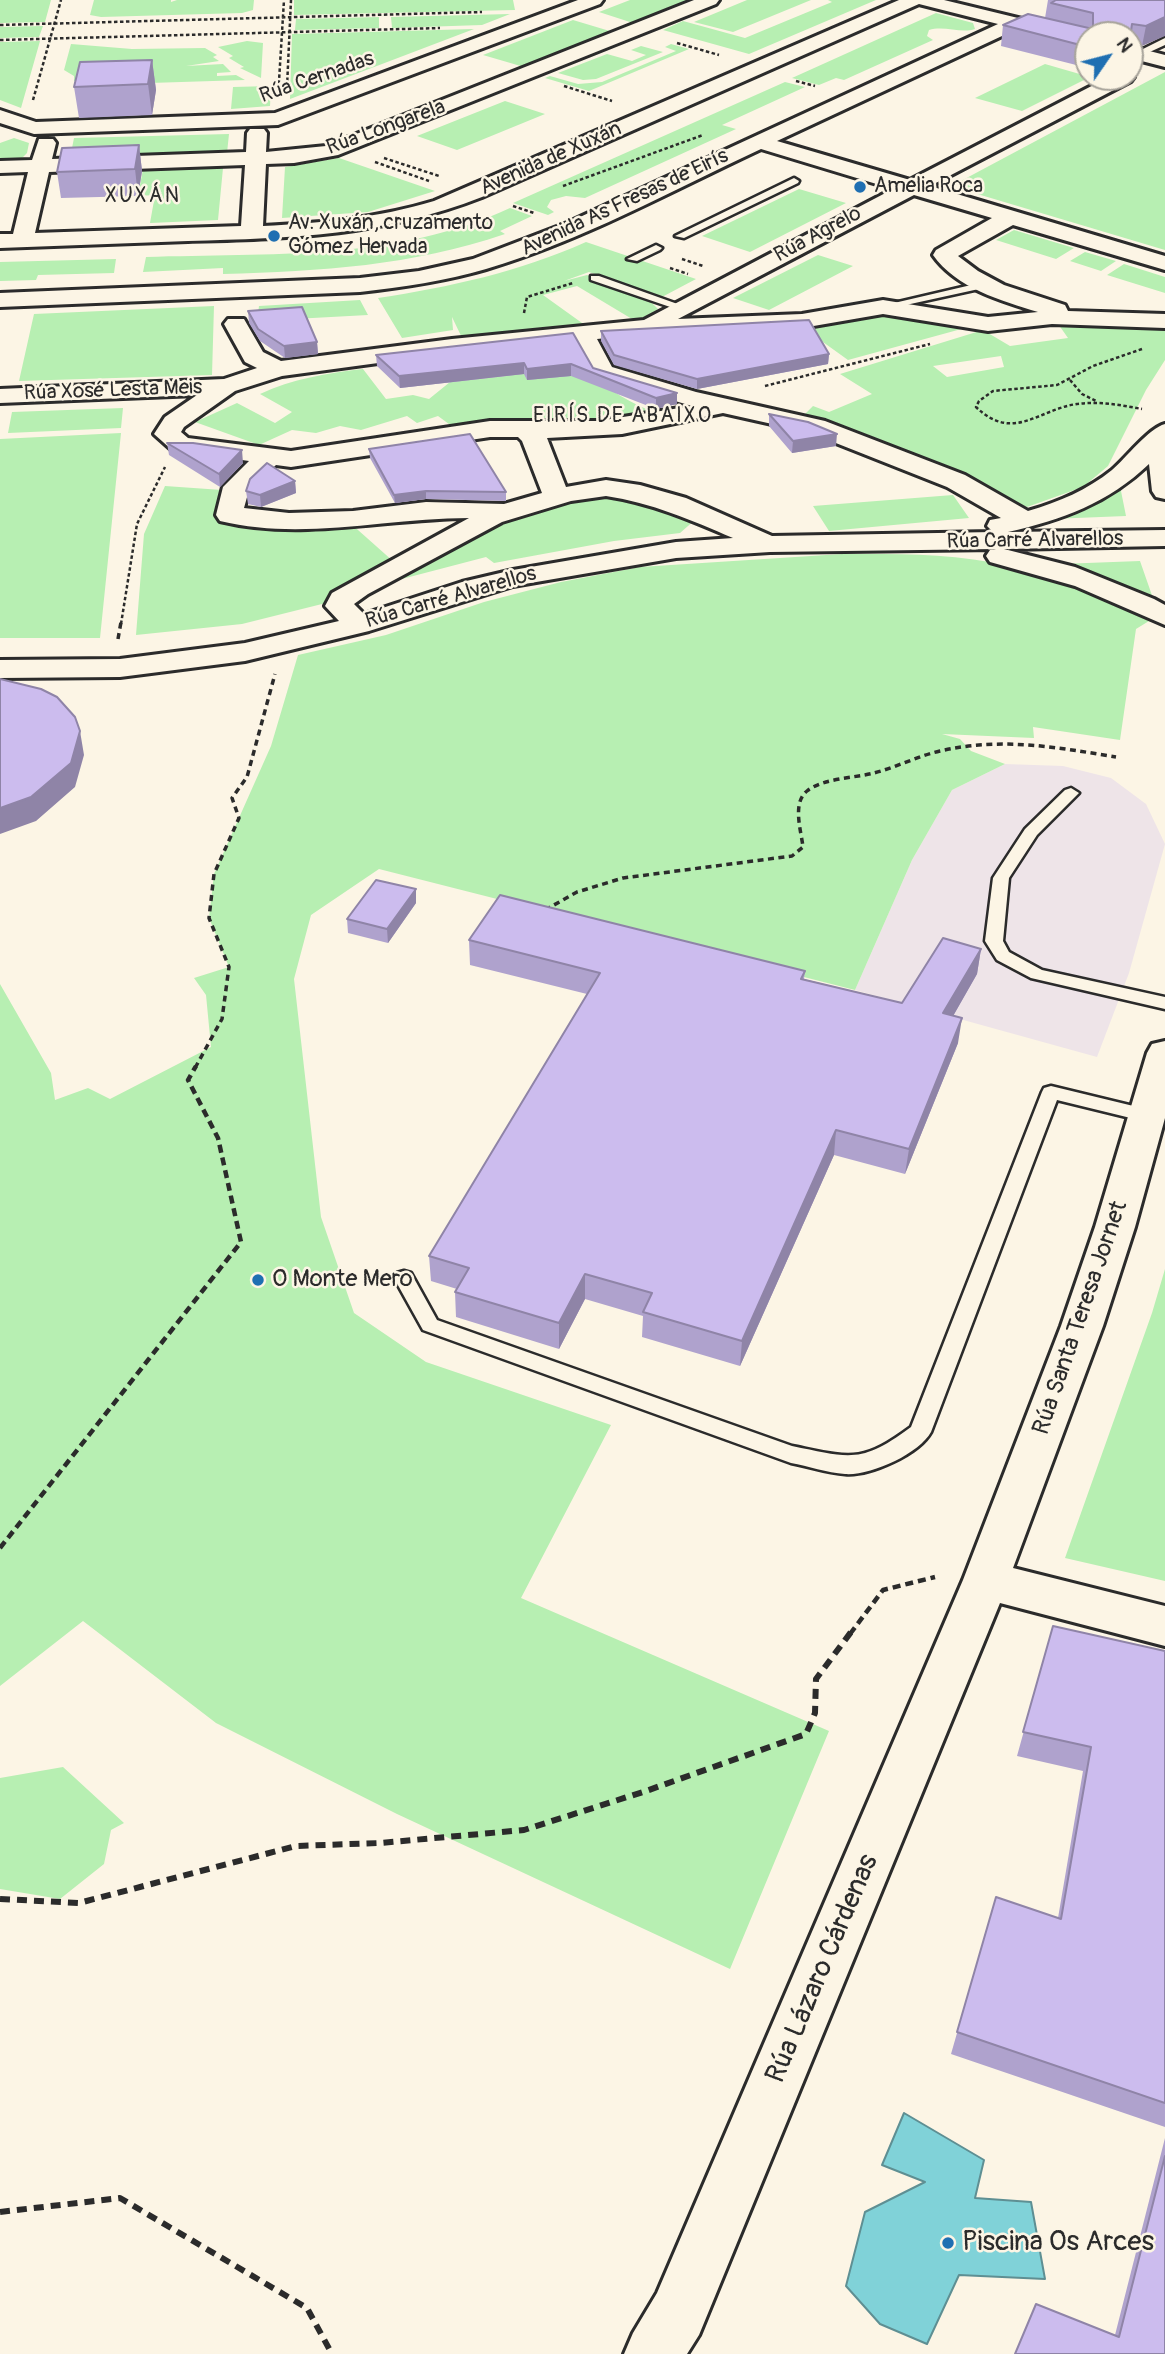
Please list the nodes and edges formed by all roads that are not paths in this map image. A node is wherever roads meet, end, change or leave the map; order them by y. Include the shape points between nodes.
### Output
1 (594, 0) edge
2 (710, 0) edge
3 (914, 0) edge
4 (923, 0) edge
5 (564, 11) junction
6 (1015, 23) junction
7 (633, 31) junction
8 (1074, 38) edge
9 (454, 53) junction
10 (1144, 53) edge
11 (1163, 54) edge
12 (1144, 66) edge
13 (525, 75) junction
14 (1097, 91) edge
15 (0, 116) edge
16 (258, 122) junction
17 (50, 128) junction
18 (758, 142) junction
19 (256, 159) junction
20 (39, 166) junction
21 (0, 167) edge
22 (794, 181) dead end
23 (911, 187) junction
24 (1010, 217) junction
25 (252, 232) junction
26 (681, 236) dead end
27 (22, 240) junction
28 (0, 241) edge
29 (656, 248) dead end
30 (634, 259) dead end
31 (1165, 264) edge
32 (594, 278) dead end
33 (984, 285) junction
34 (691, 293) junction
35 (2, 307) edge
36 (883, 307) junction
37 (1086, 318) junction
38 (1165, 321) edge
39 (735, 323) junction
40 (236, 324) dead end
41 (645, 327) junction
42 (581, 332) junction
43 (278, 369) junction
44 (226, 387) junction
45 (0, 396) edge
46 (722, 405) junction
47 (525, 430) junction
48 (1164, 433) edge
49 (270, 456) junction
50 (1165, 491) edge
51 (557, 498) junction
52 (516, 510) junction
53 (1025, 520) junction
54 (1165, 538) edge
55 (770, 544) junction
56 (905, 544) junction
57 (1165, 616) edge
58 (359, 625) junction
59 (0, 669) edge
60 (1072, 793) dead end
61 (1165, 1003) edge
62 (1165, 1053) edge
63 (1147, 1116) junction
64 (404, 1279) dead end
65 (986, 1580) junction
66 (1165, 1626) edge
67 (654, 2354) edge

1 - 5 street, Rúa Cernadas
2 - 7 street, Rúa Longarela
3 - 25 street, Avenida de Xuxán via 431,210 356,227
4 - 6 street
5 - 7 street
5 - 9 street, Rúa Cernadas
6 - 8 street
6 - 18 street, Avenida As Fresas de Eirís
7 - 13 street, Rúa Longarela
9 - 13 street
9 - 16 street, Rúa Cernadas via 298,113
10 - 11 street
11 - 12 street
13 - 19 street, Rúa Longarela via 347,146 313,155
14 - 23 street, Rúa Agrelo
15 - 17 street, Rúa Cernadas via 34,128
16 - 17 street, Rúa Cernadas
16 - 19 street
17 - 20 street
18 - 23 street via 823,167
18 - 35 street, Avenida As Fresas de Eirís via 533,246 454,271 392,282
19 - 20 street, Rúa Longarela
19 - 25 street
20 - 21 street, Rúa Longarela
20 - 27 street
22 - 26 lane
23 - 24 street
23 - 34 street, Rúa Agrelo
24 - 31 street
24 - 33 street via 944,255 966,276
25 - 27 street, Avenida de Xuxán
27 - 28 street, Avenida de Xuxán
29 - 30 lane
32 - 34 lane
33 - 36 lane
33 - 37 street
34 - 39 street via 705,311
34 - 41 street, Rúa Agrelo
36 - 37 street via 988,324
36 - 39 street via 802,321
37 - 38 street
39 - 41 street
40 - 43 street via 253,357
41 - 42 street
42 - 43 street
42 - 46 street via 603,372
43 - 44 street
44 - 45 street, Rúa Xosé Lesta Meis
44 - 49 street via 174,422 167,434 181,445
46 - 47 street via 604,430
46 - 53 street via 816,426 873,447 956,481
47 - 49 street via 490,429 291,458
47 - 51 street via 534,438
48 - 50 street
48 - 53 street, Rúa Carré Alvarellos via 1119,478 1080,500
49 - 52 street via 236,487 229,515 289,521 426,510
51 - 52 street
51 - 55 street via 606,488 640,493
52 - 58 street via 493,516 342,599 339,606
53 - 56 street, Rúa Carré Alvarellos
54 - 56 street, Rúa Carré Alvarellos
55 - 56 street, Rúa Carré Alvarellos
55 - 58 street, Rúa Carré Alvarellos via 676,550 553,569 472,588
56 - 57 street via 993,555 1070,572
58 - 59 street, Rúa Carré Alvarellos via 202,659 120,668
60 - 61 lane via 1031,832 1000,878 994,942 1003,956 1037,974
62 - 63 street, Rúa Santa Teresa Jornet
63 - 64 lane via 1051,1092 920,1433 888,1456 847,1466 791,1454 430,1325
63 - 65 street, Rúa Santa Teresa Jornet via 1082,1326
65 - 66 street
65 - 67 street, Rúa Lázaro Cárdenas via 678,2314

